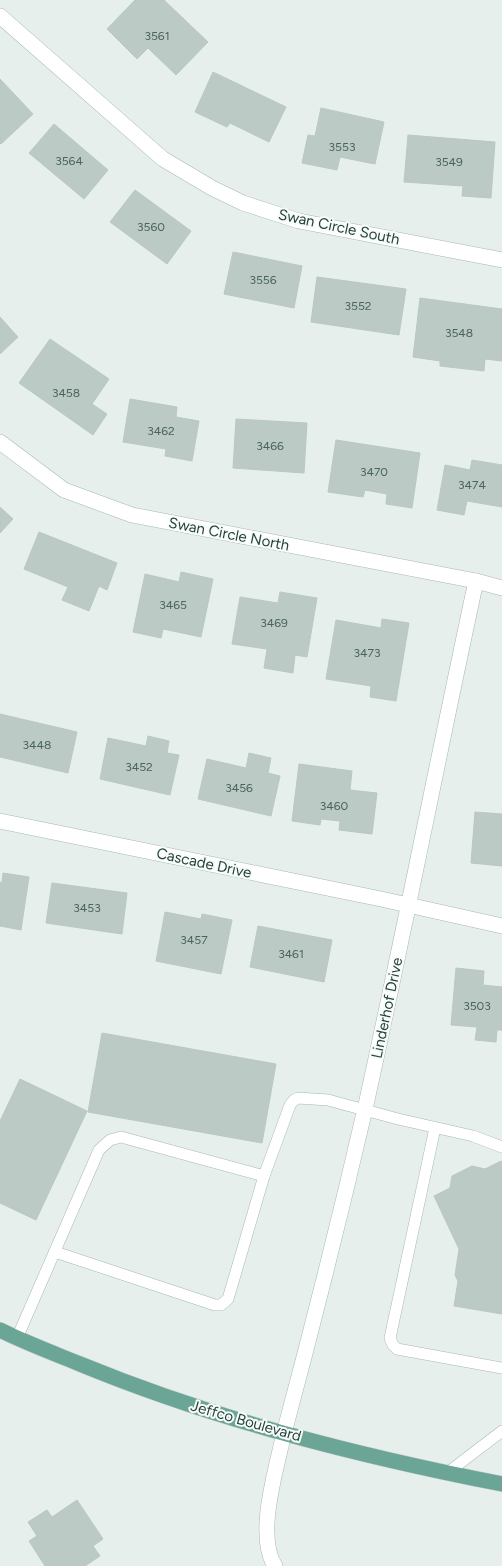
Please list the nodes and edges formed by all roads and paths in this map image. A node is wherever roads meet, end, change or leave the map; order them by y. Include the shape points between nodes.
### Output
1 (0, 16) edge
2 (502, 260) edge
3 (0, 442) edge
4 (476, 581) junction
5 (502, 588) edge
6 (0, 821) edge
7 (409, 905) junction
8 (502, 926) edge
9 (364, 1110) junction
10 (435, 1128) junction
11 (502, 1147) edge
12 (264, 1176) junction
13 (55, 1252) junction
14 (0, 1330) edge
15 (17, 1338) junction
16 (502, 1368) edge
17 (502, 1432) edge
18 (284, 1433) junction
19 (447, 1473) junction
20 (502, 1484) edge
21 (275, 1566) edge

1 - 2 street, Swan Circle South via 164,159 212,188 243,203 299,221
3 - 4 street, Swan Circle North via 64,490 132,515
4 - 5 street
4 - 7 street, Linderhof Drive
6 - 7 street, Cascade Drive
7 - 8 street, Cascade Drive
7 - 9 street, Linderhof Drive
9 - 10 lane
9 - 12 lane via 328,1100 294,1100
9 - 18 street, Linderhof Drive
10 - 11 lane via 473,1136
10 - 16 lane via 390,1338 397,1349
12 - 13 lane via 120,1137 110,1140 99,1150
12 - 13 lane via 228,1299 221,1305
13 - 15 lane
14 - 15 main road, Jeffco Boulevard
15 - 18 main road, Jeffco Boulevard via 110,1377
17 - 19 lane
18 - 19 main road, Jeffco Boulevard
18 - 21 street, Linderhof Drive via 267,1514 266,1539
19 - 20 main road, Jeffco Boulevard

